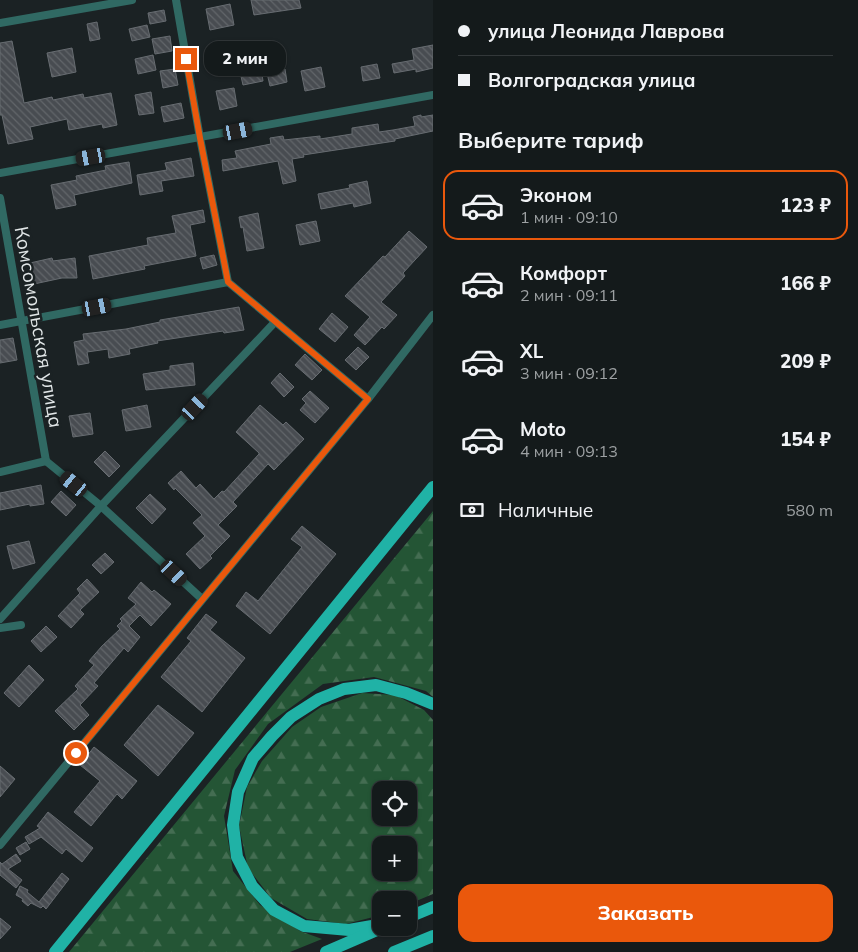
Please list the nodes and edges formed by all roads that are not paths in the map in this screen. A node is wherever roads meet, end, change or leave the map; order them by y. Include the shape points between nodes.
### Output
1 (132, 0) edge
2 (176, 0) edge
3 (0, 23) edge
4 (433, 95) edge
5 (200, 138) junction
6 (0, 173) edge
7 (0, 198) edge
8 (228, 282) junction
9 (433, 315) edge
10 (23, 322) junction
11 (275, 322) junction
12 (0, 325) edge
13 (368, 399) junction
14 (46, 461) junction
15 (0, 472) edge
16 (433, 486) edge
17 (101, 506) junction
18 (202, 599) junction
19 (0, 619) edge
20 (21, 625) dead end
21 (0, 628) edge
22 (433, 704) edge
23 (0, 846) edge
24 (433, 902) edge
25 (433, 907) edge
26 (417, 908) edge
27 (417, 914) edge
28 (372, 926) edge
29 (372, 933) edge
30 (433, 936) edge
31 (433, 941) edge
32 (55, 952) edge
33 (326, 952) edge
34 (394, 952) edge
35 (399, 952) edge

1 - 3 street
2 - 5 street
4 - 5 street
5 - 6 street
5 - 8 street
7 - 10 street, Комсомольская улица
8 - 10 street
8 - 11 street
9 - 13 street
10 - 12 street
10 - 14 street, Комсомольская улица
11 - 13 street
11 - 17 street
13 - 18 street
14 - 15 street
14 - 17 street
16 - 32 main road
17 - 18 street
17 - 19 street
18 - 23 street
20 - 21 street
22 - 28 main road via 376,685 344,689 319,699 272,736 253,758 238,792 233,825 237,857 252,886 274,910 304,926 349,930
24 - 26 main road
25 - 27 main road
29 - 33 main road
30 - 34 main road
31 - 35 main road

